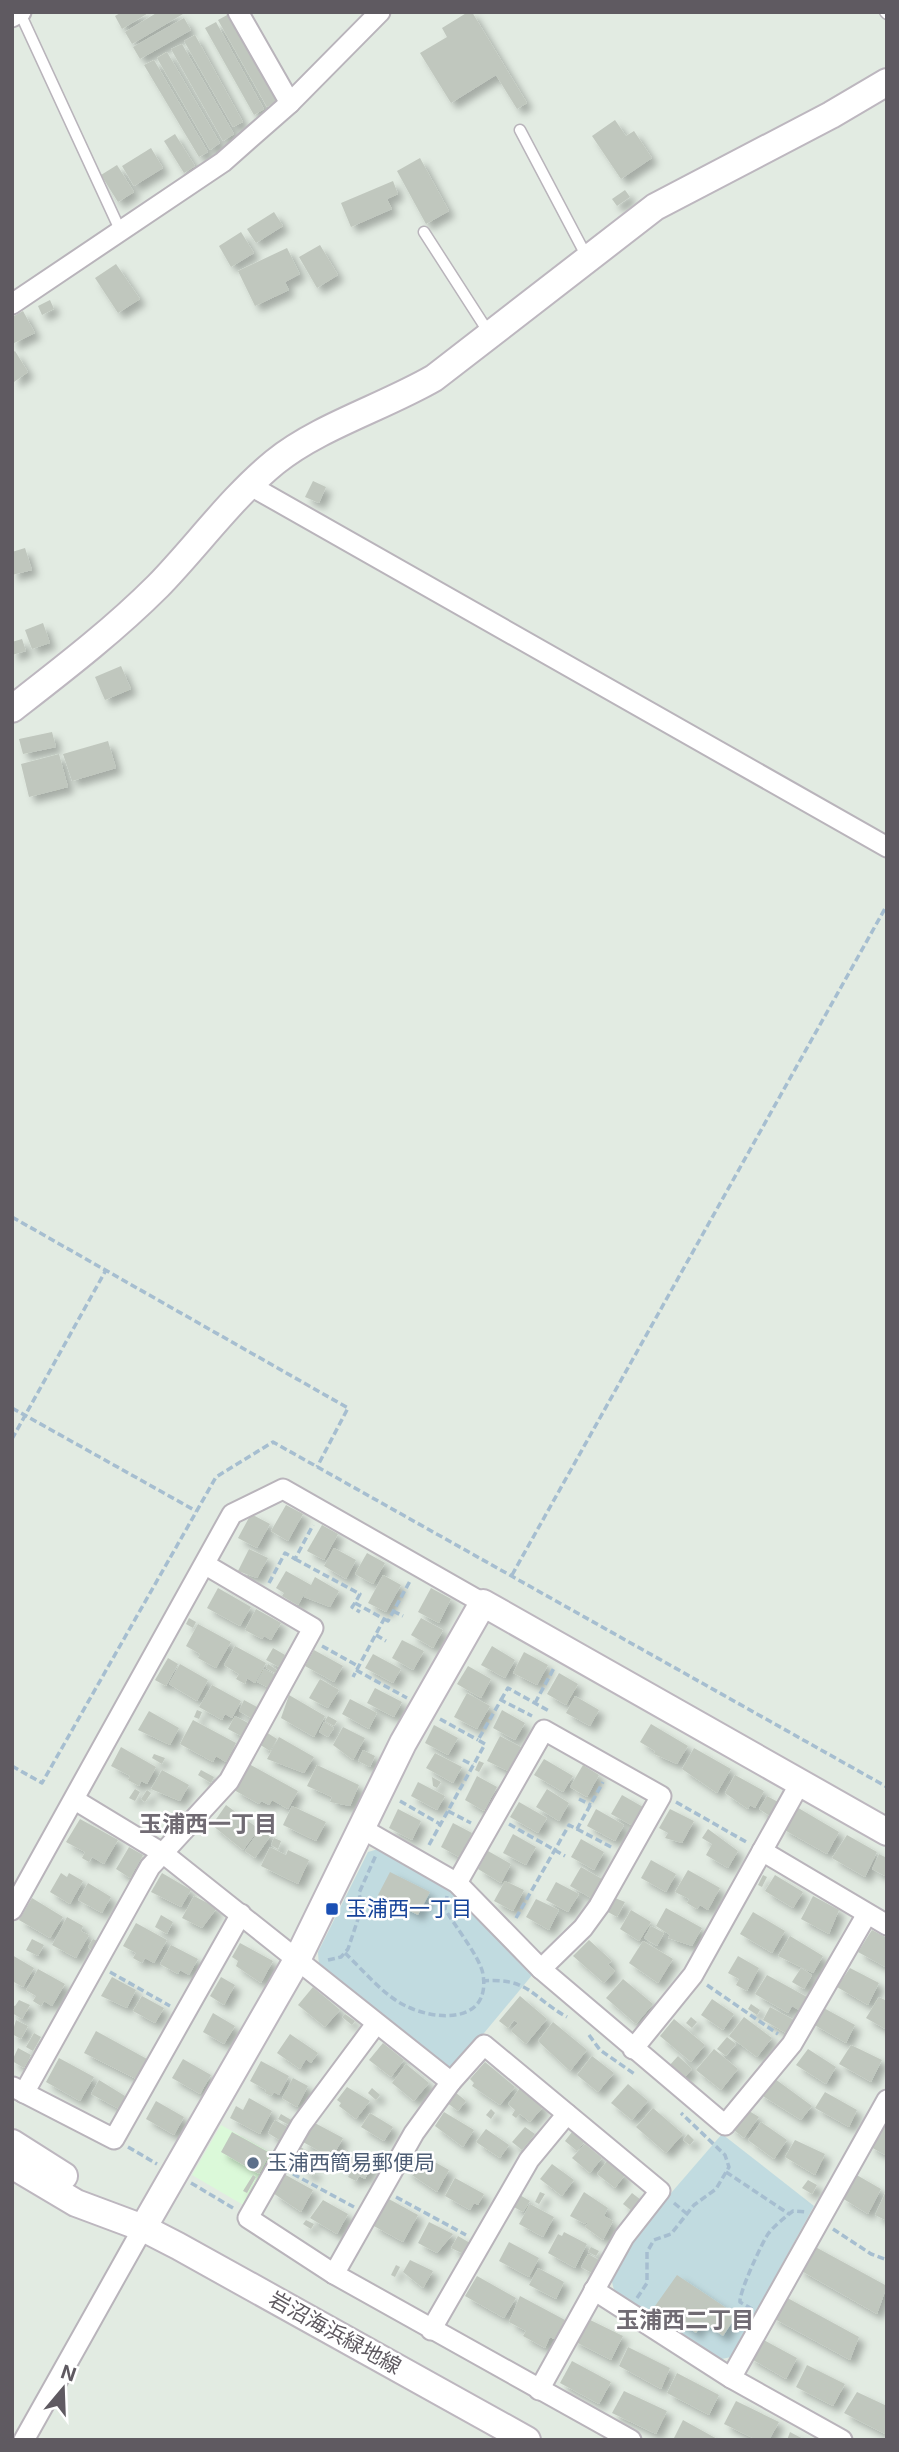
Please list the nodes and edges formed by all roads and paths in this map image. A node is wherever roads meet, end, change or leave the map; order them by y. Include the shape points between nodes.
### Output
1 (238, 12) edge
2 (380, 12) edge
3 (20, 13) edge
4 (12, 16) edge
5 (887, 82) edge
6 (290, 103) junction
7 (520, 130) dead end
8 (121, 232) junction
9 (424, 232) dead end
10 (589, 259) junction
11 (12, 304) edge
12 (491, 337) junction
13 (251, 486) junction
14 (12, 709) edge
15 (887, 847) edge
16 (887, 905) edge
17 (12, 1217) edge
18 (106, 1270) junction
19 (12, 1408) edge
20 (25, 1415) junction
21 (12, 1438) edge
22 (317, 1467) junction
23 (320, 1510) junction
24 (197, 1511) junction
25 (295, 1559) junction
26 (206, 1565) junction
27 (418, 1566) junction
28 (512, 1576) junction
29 (261, 1597) junction
30 (355, 1602) junction
31 (483, 1603) junction
32 (393, 1611) junction
33 (360, 1612) dead end
34 (402, 1616) dead end
35 (384, 1619) junction
36 (376, 1635) junction
37 (308, 1638) junction
38 (386, 1641) dead end
39 (557, 1663) dead end
40 (357, 1668) junction
41 (353, 1677) dead end
42 (412, 1700) dead end
43 (501, 1700) junction
44 (535, 1703) junction
45 (433, 1715) dead end
46 (547, 1721) junction
47 (478, 1740) junction
48 (463, 1760) dead end
49 (473, 1765) junction
50 (12, 1766) edge
51 (611, 1768) junction
52 (800, 1783) junction
53 (887, 1787) edge
54 (391, 1796) dead end
55 (661, 1796) junction
56 (579, 1799) dead end
57 (75, 1800) junction
58 (592, 1805) junction
59 (448, 1811) junction
60 (440, 1824) junction
61 (491, 1824) junction
62 (578, 1829) junction
63 (887, 1832) edge
64 (364, 1838) junction
65 (555, 1850) junction
66 (762, 1851) junction
67 (164, 1854) junction
68 (627, 1855) junction
69 (565, 1856) dead end
70 (420, 1861) junction
71 (456, 1882) junction
72 (12, 1910) edge
73 (241, 1914) junction
74 (867, 1914) junction
75 (887, 1925) edge
76 (507, 1934) junction
77 (345, 1953) junction
78 (308, 1961) junction
79 (96, 1964) junction
80 (541, 1969) junction
81 (693, 1975) junction
82 (482, 1981) junction
83 (184, 2014) junction
84 (569, 2018) dead end
85 (376, 2024) junction
86 (579, 2027) dead end
87 (792, 2043) junction
88 (633, 2049) junction
89 (647, 2081) dead end
90 (451, 2082) junction
91 (18, 2090) edge
92 (887, 2100) edge
93 (677, 2108) dead end
94 (567, 2114) junction
95 (114, 2139) junction
96 (12, 2143) edge
97 (12, 2165) edge
98 (278, 2165) junction
99 (163, 2168) dead end
100 (726, 2172) junction
101 (186, 2180) dead end
102 (382, 2190) junction
103 (789, 2214) dead end
104 (368, 2215) junction
105 (248, 2218) junction
106 (143, 2228) junction
107 (480, 2243) junction
108 (871, 2254) dead end
109 (887, 2260) edge
110 (334, 2274) junction
111 (594, 2290) junction
112 (627, 2311) junction
113 (431, 2330) junction
114 (731, 2378) junction
115 (539, 2390) junction
116 (24, 2440) edge
117 (527, 2440) edge
118 (631, 2440) edge
119 (842, 2440) edge

1 - 6 street
2 - 6 street
3 - 4 street
3 - 8 lane
5 - 10 street via 655,207
6 - 8 street via 223,162
7 - 10 lane
8 - 11 street
9 - 12 lane
10 - 12 street
12 - 13 street via 395,401 290,451
13 - 14 street via 149,595
13 - 15 street
16 - 28 path
17 - 18 path
18 - 20 path
18 - 22 path via 348,1408
19 - 20 path
20 - 21 path
20 - 24 path
22 - 24 path via 273,1442 216,1477
22 - 28 path
23 - 25 path
23 - 26 street via 283,1489 233,1514
23 - 27 street
24 - 50 path via 42,1783
25 - 29 path via 285,1553
25 - 30 path via 360,1594
26 - 29 street
26 - 57 street
27 - 31 street
27 - 32 path
28 - 53 path
29 - 37 street via 313,1628
30 - 33 path via 352,1607
30 - 35 path
31 - 52 street
31 - 64 street via 403,1743
32 - 34 path
32 - 35 path via 388,1621
35 - 36 path
36 - 38 path
36 - 40 path
37 - 40 path
37 - 67 street via 229,1781
39 - 44 path
40 - 41 path
40 - 42 path
43 - 44 path via 508,1688
43 - 46 path
43 - 47 path
44 - 46 path
45 - 47 path
46 - 51 street
46 - 61 street
47 - 49 path via 485,1744
48 - 49 path
49 - 59 path
51 - 55 street
51 - 58 path
52 - 63 street
52 - 66 street
54 - 60 path
55 - 66 path
55 - 68 street
56 - 58 path
57 - 67 street
57 - 72 street
58 - 62 path
59 - 60 path
59 - 61 path
60 - 70 path
61 - 65 path
61 - 71 street
62 - 65 path via 569,1825
62 - 68 path
64 - 70 street
64 - 77 path via 378,1852 359,1893 362,1906
64 - 78 street
65 - 69 path
65 - 76 path
66 - 74 street
66 - 81 street
67 - 73 street
67 - 79 street via 150,1867
68 - 80 street via 599,1906
70 - 71 street
71 - 76 street
71 - 82 path via 444,1909 474,1956
73 - 78 street
73 - 83 street
74 - 75 street
74 - 87 street
76 - 80 street
77 - 78 path
77 - 82 path via 402,2005 424,2014 453,2017 469,2012 481,1996
78 - 85 street
78 - 106 street
79 - 83 path
79 - 91 street
80 - 88 street
81 - 87 path
81 - 88 street
82 - 84 path via 508,1979
83 - 95 street
85 - 90 street
85 - 98 street via 321,2096
86 - 89 path via 608,2056
87 - 88 street via 725,2125
90 - 94 street via 484,2045
90 - 102 street via 414,2133
91 - 95 street
92 - 114 street
93 - 100 path via 725,2155
94 - 107 street via 529,2160
94 - 111 street via 660,2192 624,2237
95 - 99 path
96 - 106 street, 岩沼海浜緑地線
97 - 106 street, 岩沼海浜緑地線 via 76,2203
98 - 104 path
98 - 105 street
100 - 103 path
100 - 112 path via 716,2189 694,2205 671,2234 654,2240 647,2252 647,2283
101 - 105 path
102 - 104 street
102 - 107 path
104 - 110 street
105 - 110 street
106 - 116 street
106 - 117 street, 岩沼海浜緑地線
107 - 113 street
108 - 109 path
110 - 113 street
111 - 112 street
111 - 115 street
112 - 114 street
113 - 115 street
114 - 119 street
115 - 118 street

